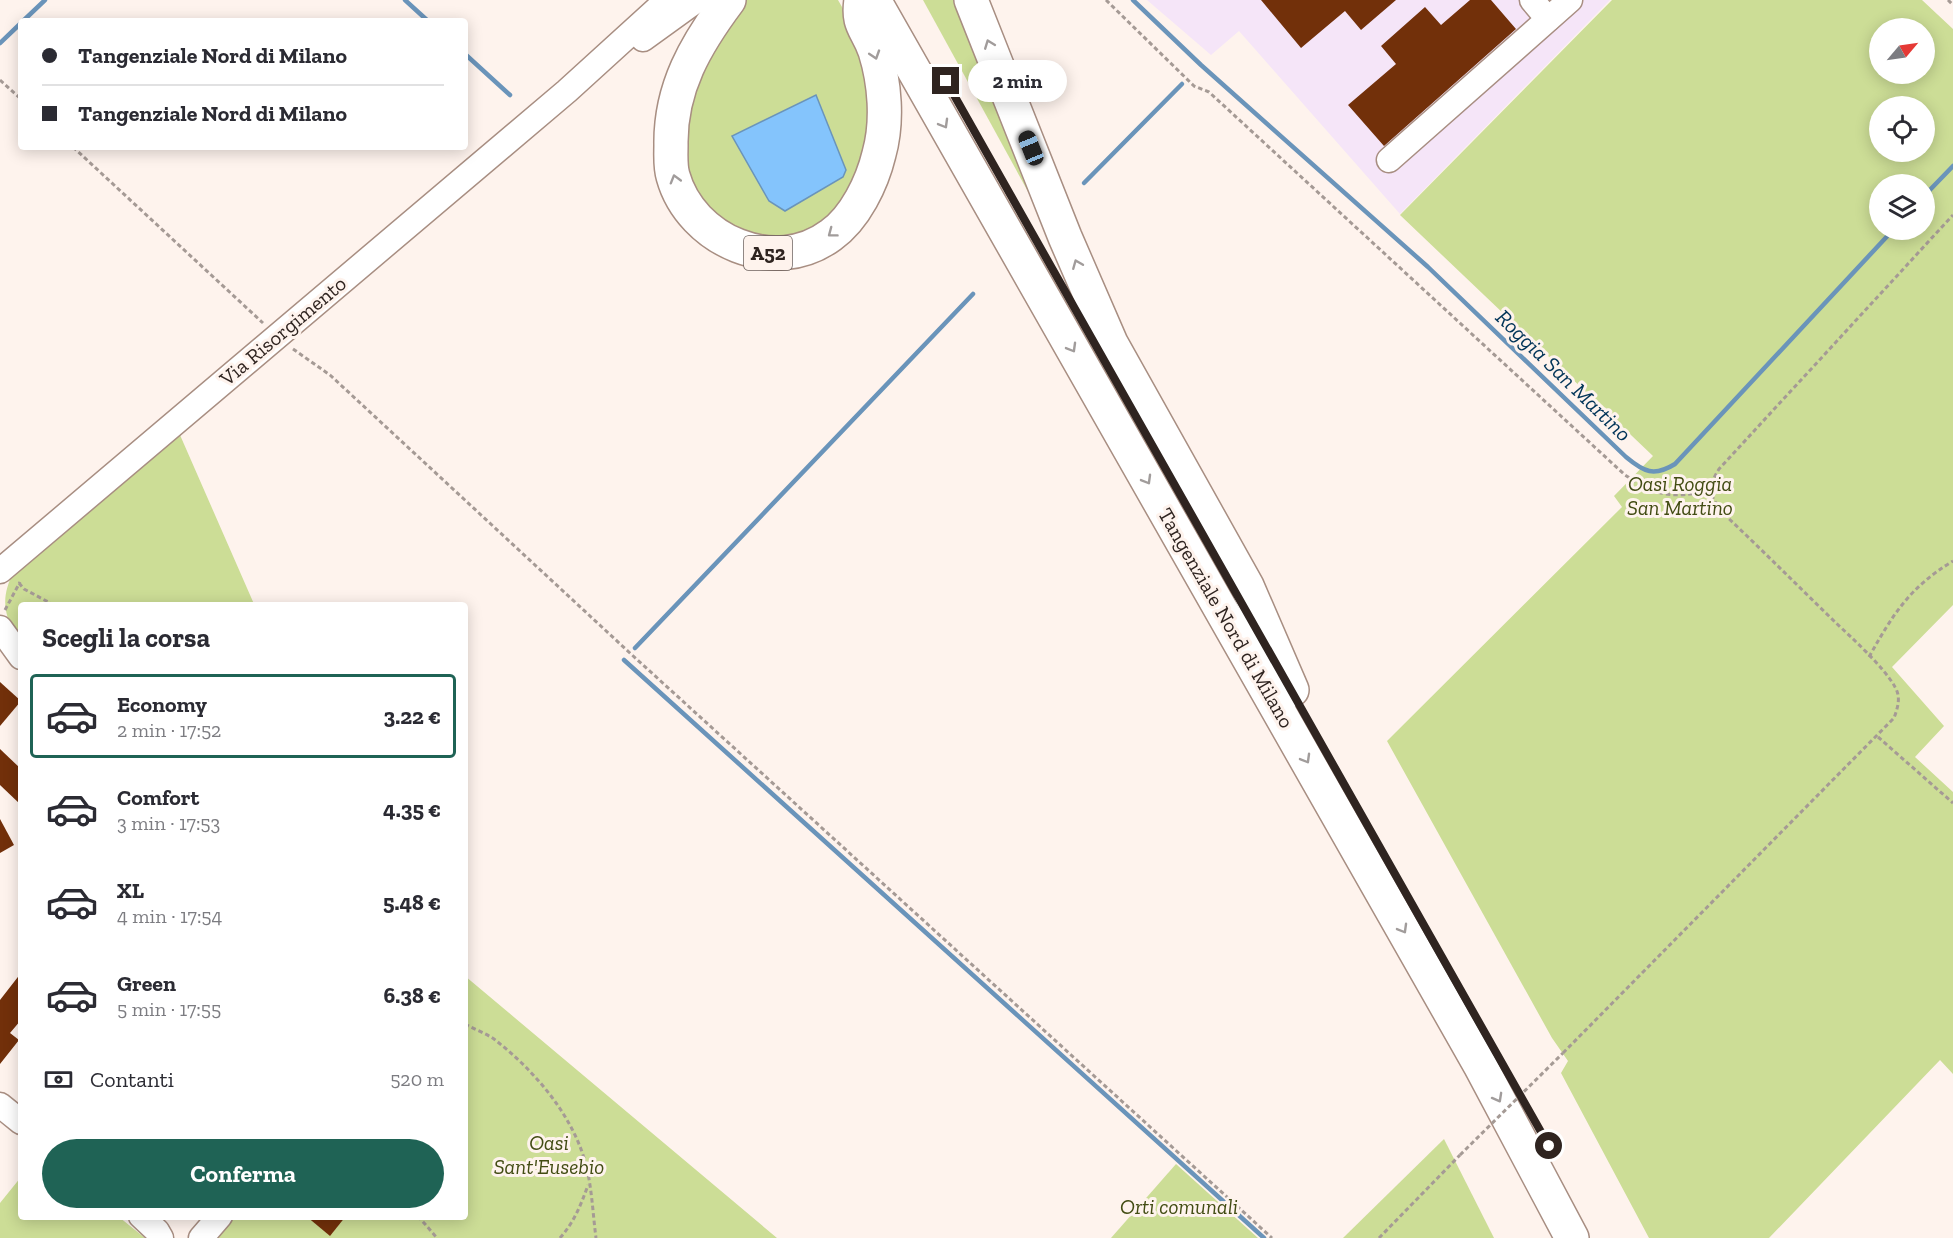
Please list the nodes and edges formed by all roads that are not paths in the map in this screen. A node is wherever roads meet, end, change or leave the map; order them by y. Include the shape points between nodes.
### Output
1 (667, 0) edge
2 (697, 0) edge
3 (729, 0) edge
4 (861, 0) edge
5 (874, 0) edge
6 (900, 0) edge
7 (971, 0) edge
8 (1532, 0) edge
9 (1570, 0) edge
10 (1548, 19) junction
11 (567, 91) junction
12 (1389, 160) dead end
13 (0, 571) edge
14 (2, 620) edge
15 (0, 651) edge
16 (18, 651) edge
17 (18, 662) edge
18 (1292, 690) junction
19 (0, 1105) edge
20 (18, 1120) edge
21 (146, 1220) edge
22 (217, 1220) edge
23 (161, 1238) edge
24 (201, 1238) edge
25 (1572, 1238) edge
26 (1596, 1238) edge

1 - 11 street, Via Risorgimento
2 - 11 street, Via Risorgimento
4 -> 3 highway, A52 via 859,16 876,55 884,95 883,137 873,175 857,205 831,236 806,248 766,253 739,247 702,225 683,200 672,175 671,131 678,89 700,40
5 -> 25 highway, Tangenziale Nord di Milano via 1474,1054
6 - 18 highway, Tangenziale Nord di Milano
18 -> 7 highway via 1247,586 1111,342
8 - 10 street
9 - 10 street
10 - 12 street
11 - 13 street, Via Risorgimento
14 - 16 street
15 - 17 street
18 - 26 highway, Tangenziale Nord di Milano via 1523,1098
19 - 20 street
21 - 23 street
22 - 24 street

